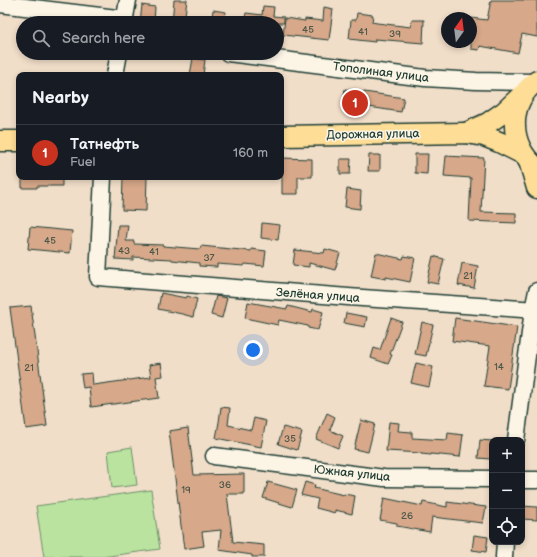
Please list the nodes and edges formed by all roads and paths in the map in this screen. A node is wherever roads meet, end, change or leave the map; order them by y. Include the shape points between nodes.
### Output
1 (128, 0) edge
2 (0, 4) edge
3 (88, 16) edge
4 (126, 16) edge
5 (118, 60) edge
6 (283, 60) edge
7 (116, 72) edge
8 (532, 85) edge
9 (466, 133) junction
10 (284, 136) edge
11 (0, 141) edge
12 (16, 141) edge
13 (529, 161) edge
14 (102, 180) edge
15 (537, 188) edge
16 (537, 291) edge
17 (535, 310) edge
18 (516, 437) edge
19 (214, 456) dead end
20 (489, 479) edge
21 (525, 480) edge
22 (537, 480) edge
23 (505, 545) edge
24 (504, 557) edge

1 - 4 street
2 - 3 street
5 - 7 street
6 - 8 street, Тополиная улица via 425,78
8 - 9 main road via 504,112
8 - 13 main road via 516,110 514,128 518,145
9 - 10 main road, Дорожная улица
9 - 13 main road via 499,142
11 - 12 main road
13 - 15 main road
14 - 17 street, Зелёная улица via 98,277
16 - 17 street
17 - 18 street
19 - 20 street, Южная улица via 384,478
21 - 22 street
23 - 24 street

